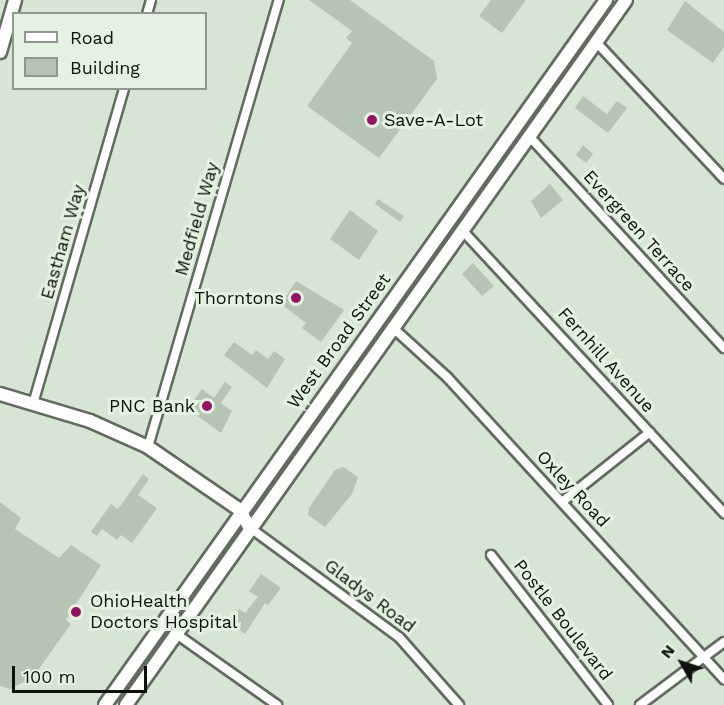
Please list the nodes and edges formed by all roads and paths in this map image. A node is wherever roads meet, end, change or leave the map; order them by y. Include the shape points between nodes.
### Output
1 (15, 0) edge
2 (279, 0) edge
3 (606, 0) edge
4 (626, 0) edge
5 (596, 42) junction
6 (0, 52) edge
7 (123, 90) edge
8 (525, 114) junction
9 (529, 136) junction
10 (724, 179) edge
11 (462, 230) junction
12 (386, 307) junction
13 (392, 327) junction
14 (724, 348) edge
15 (0, 394) edge
16 (33, 404) junction
17 (320, 428) junction
18 (650, 432) junction
19 (148, 447) junction
20 (562, 502) junction
21 (240, 510) junction
22 (724, 513) edge
23 (249, 527) junction
24 (491, 555) dead end
25 (175, 633) junction
26 (724, 642) edge
27 (704, 657) junction
28 (724, 680) edge
29 (105, 705) edge
30 (126, 705) edge
31 (277, 705) edge
32 (459, 705) edge
33 (608, 705) edge
34 (640, 705) edge

1 - 6 main road
2 - 19 street, Medfield Way
3 - 8 main road, West Broad Street
4 - 5 main road, West Broad Street
5 - 9 main road, West Broad Street
5 - 10 street
7 - 16 street, Eastham Way
8 - 11 main road via 522,130 469,206
8 - 12 main road, West Broad Street
9 - 11 main road, West Broad Street
9 - 14 street, Evergreen Terrace
11 - 13 main road, West Broad Street
11 - 18 street, Fernhill Avenue
12 - 17 main road via 386,319 327,408
12 - 21 main road, West Broad Street
13 - 17 main road, West Broad Street
13 - 20 street, Oxley Road via 447,377
15 - 16 main road
16 - 19 main road via 90,421
17 - 23 main road, West Broad Street
18 - 20 street
18 - 22 street, Fernhill Avenue
19 - 21 main road
20 - 27 street, Oxley Road
21 - 23 main road
21 - 29 main road, West Broad Street
23 - 25 main road, West Broad Street
23 - 32 street, Gladys Road via 399,637
24 - 33 street, Postle Boulevard
25 - 30 main road, West Broad Street
25 - 31 street
26 - 27 street
27 - 28 street, Oxley Road
27 - 34 street

